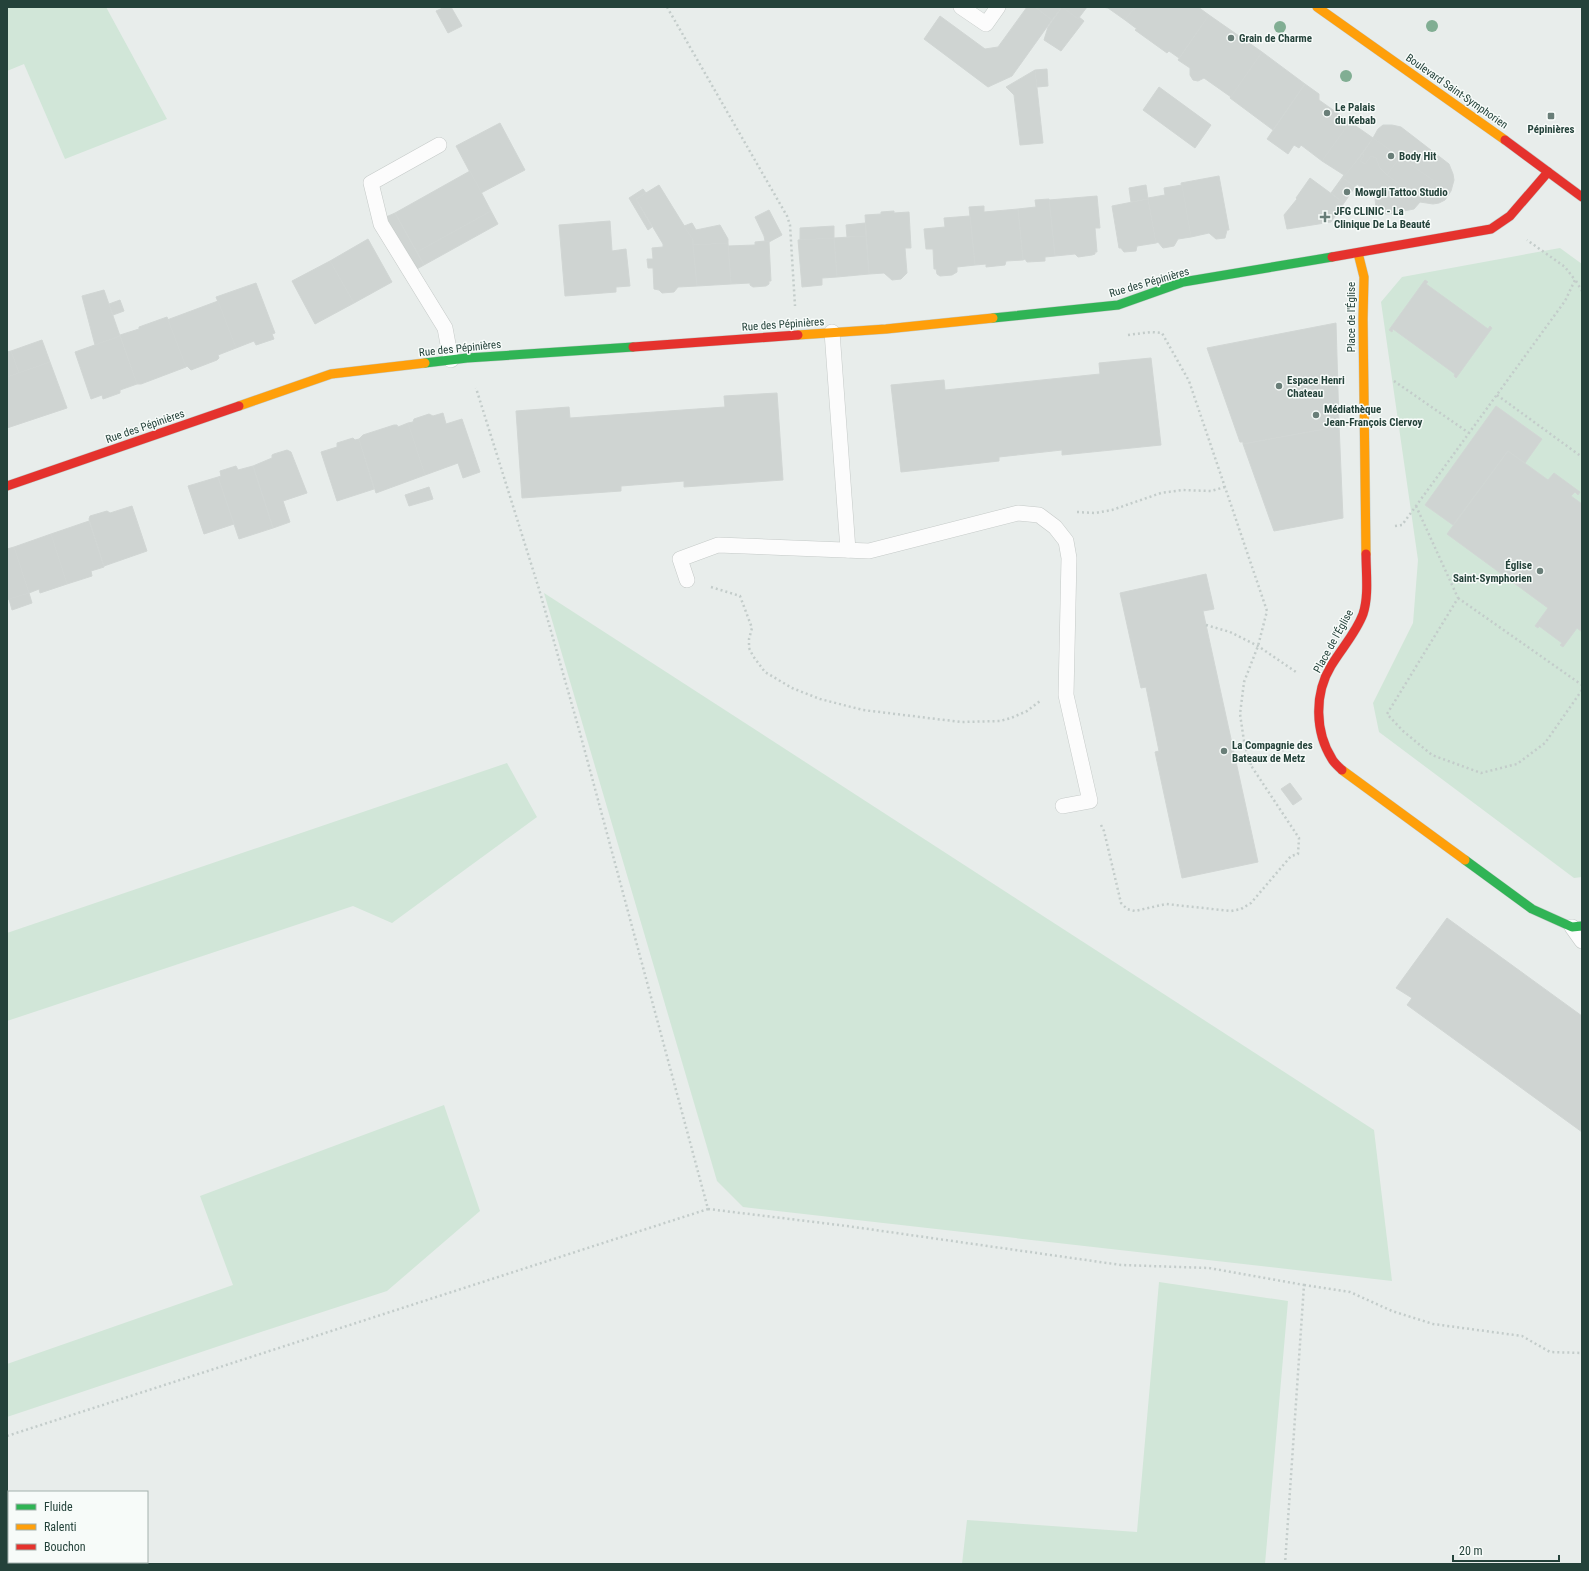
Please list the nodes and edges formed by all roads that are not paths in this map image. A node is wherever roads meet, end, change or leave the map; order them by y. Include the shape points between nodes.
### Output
1 (961, 7) edge
2 (998, 7) edge
3 (1317, 7) edge
4 (440, 145) dead end
5 (1548, 172) junction
6 (1582, 197) edge
7 (1358, 253) junction
8 (832, 332) junction
9 (451, 360) junction
10 (7, 486) edge
11 (848, 550) junction
12 (687, 580) road end
13 (1063, 806) dead end
14 (1577, 926) edge
15 (1582, 941) edge

1 - 2 lane via 986,24
3 - 5 street, Boulevard Saint-Symphorien via 1485,124
4 - 9 lane via 371,182 381,224 444,328
5 - 6 street, Boulevard Saint-Symphorien
5 - 7 street, Rue des Pépinières via 1510,216 1491,229
7 - 8 street, Rue des Pépinières via 1183,282 1118,305 886,329
7 - 14 street, Place de l'Église via 1364,277 1366,595 1363,614 1330,668 1322,688 1318,711 1321,735 1332,760 1349,776 1532,910
8 - 9 street, Rue des Pépinières
8 - 11 lane
9 - 10 street, Rue des Pépinières via 331,374
11 - 12 lane via 718,545 680,559
11 - 13 lane via 869,551 1018,513 1040,515 1055,527 1066,541 1069,558 1066,695 1090,801
14 - 15 lane

